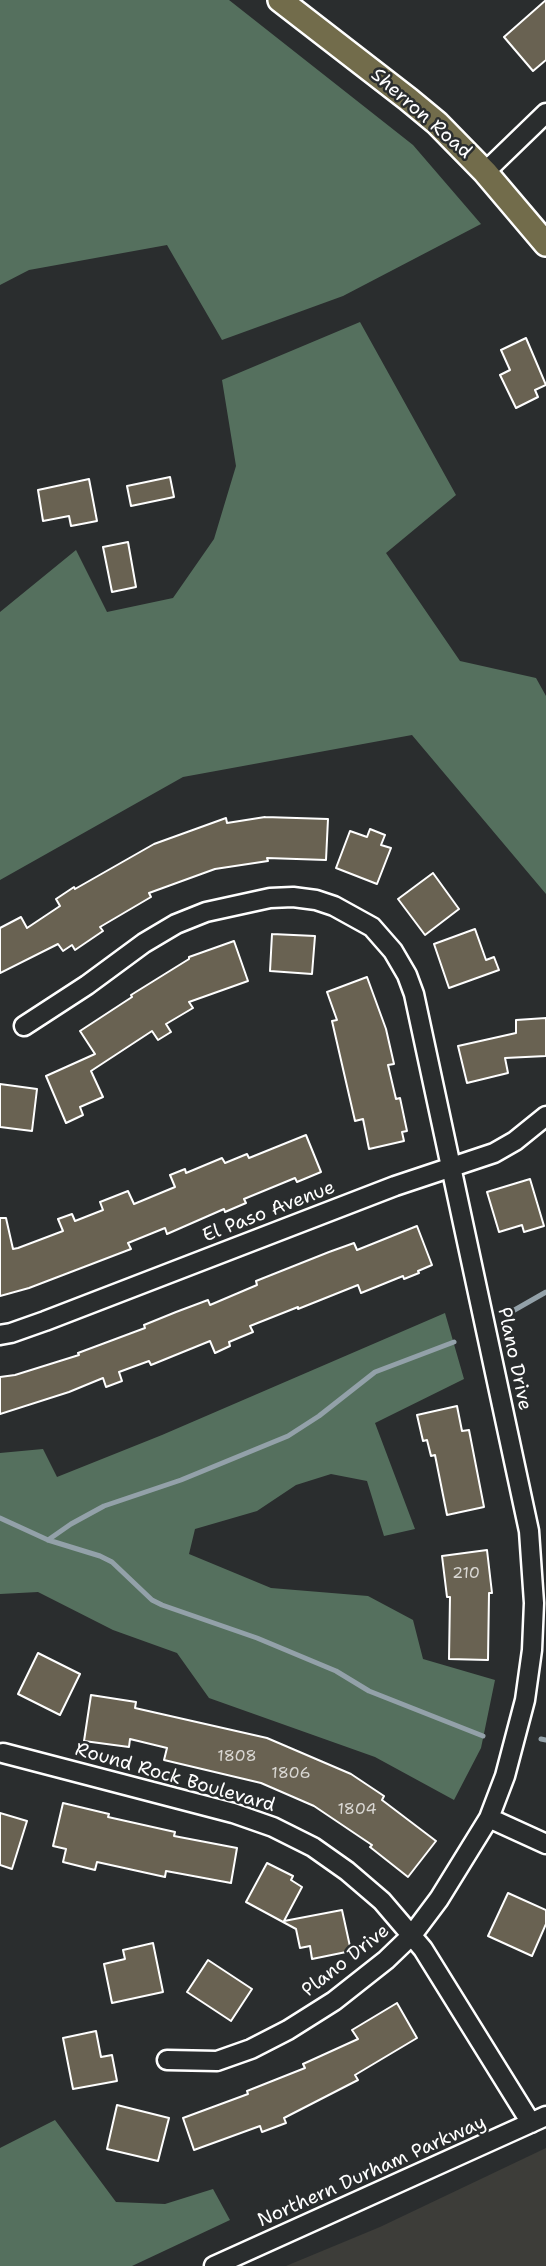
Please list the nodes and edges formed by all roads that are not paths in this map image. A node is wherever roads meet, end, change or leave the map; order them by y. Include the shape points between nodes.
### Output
1 (281, 0) edge
2 (546, 113) edge
3 (485, 172) junction
4 (546, 244) edge
5 (24, 1026) dead end
6 (546, 1116) edge
7 (451, 1167) junction
8 (0, 1335) edge
9 (538, 1550) edge
10 (3, 1754) dead end
11 (489, 1818) junction
12 (546, 1844) edge
13 (412, 1935) junction
14 (167, 2060) dead end
15 (538, 2120) edge
16 (214, 2266) edge

1 - 3 main road, Sherron Road via 437,123
2 - 3 street
3 - 4 main road, Sherron Road
5 - 7 street, Plano Drive via 176,925 270,898 316,900 372,927 407,975
6 - 7 street, El Paso Avenue via 494,1153
7 - 8 street, El Paso Avenue
7 - 9 street, Plano Drive via 529,1531
9 - 11 street, Plano Drive via 525,1700
10 - 13 street, Round Rock Boulevard via 233,1813 274,1828 347,1871
11 - 12 street
11 - 13 street, Plano Drive
13 - 14 street, Plano Drive via 334,2001 288,2031 217,2061
13 - 15 street, Round Rock Boulevard
15 - 16 street, Northern Durham Parkway

